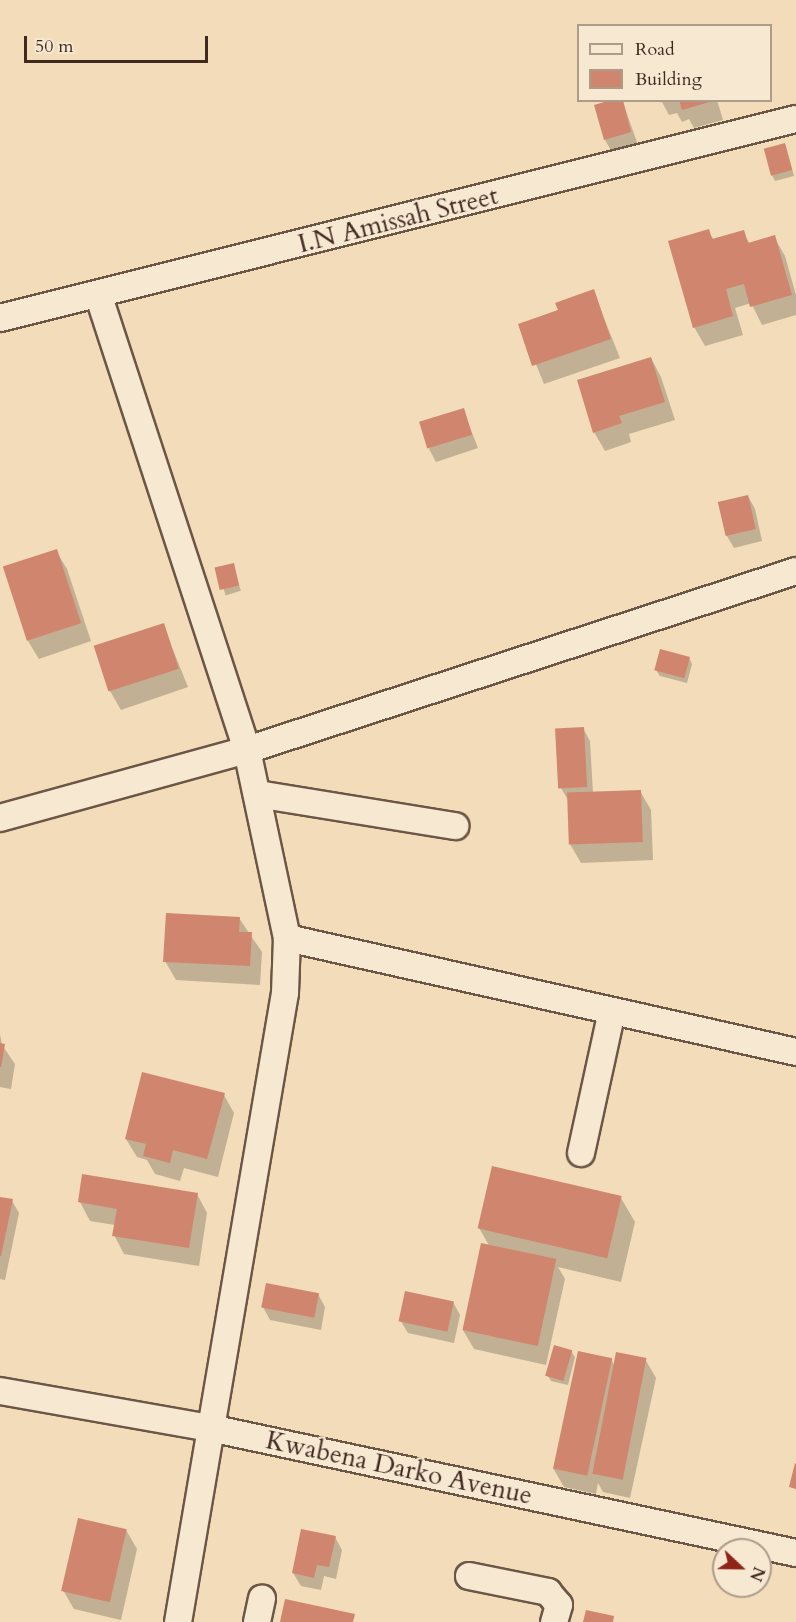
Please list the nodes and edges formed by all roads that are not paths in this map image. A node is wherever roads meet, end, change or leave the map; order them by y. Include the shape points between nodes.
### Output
1 (796, 119) edge
2 (99, 297) junction
3 (0, 318) edge
4 (796, 571) edge
5 (247, 750) junction
6 (257, 794) junction
7 (0, 818) edge
8 (455, 826) dead end
9 (287, 938) junction
10 (612, 1011) junction
11 (796, 1052) edge
12 (581, 1153) dead end
13 (0, 1392) edge
14 (210, 1428) junction
15 (796, 1553) edge
16 (469, 1576) dead end
17 (178, 1622) edge
18 (554, 1622) edge

1 - 2 street, I.N Amissah Street
2 - 3 street, I.N Amissah Street
2 - 5 street
4 - 5 street
5 - 6 street
5 - 7 street
6 - 8 street
6 - 9 street
9 - 10 street
9 - 14 street via 285,993
10 - 11 street
10 - 12 street
13 - 14 street, Kwabena Darko Avenue
14 - 15 street, Kwabena Darko Avenue
14 - 17 street
16 - 18 street via 548,1592 559,1605

